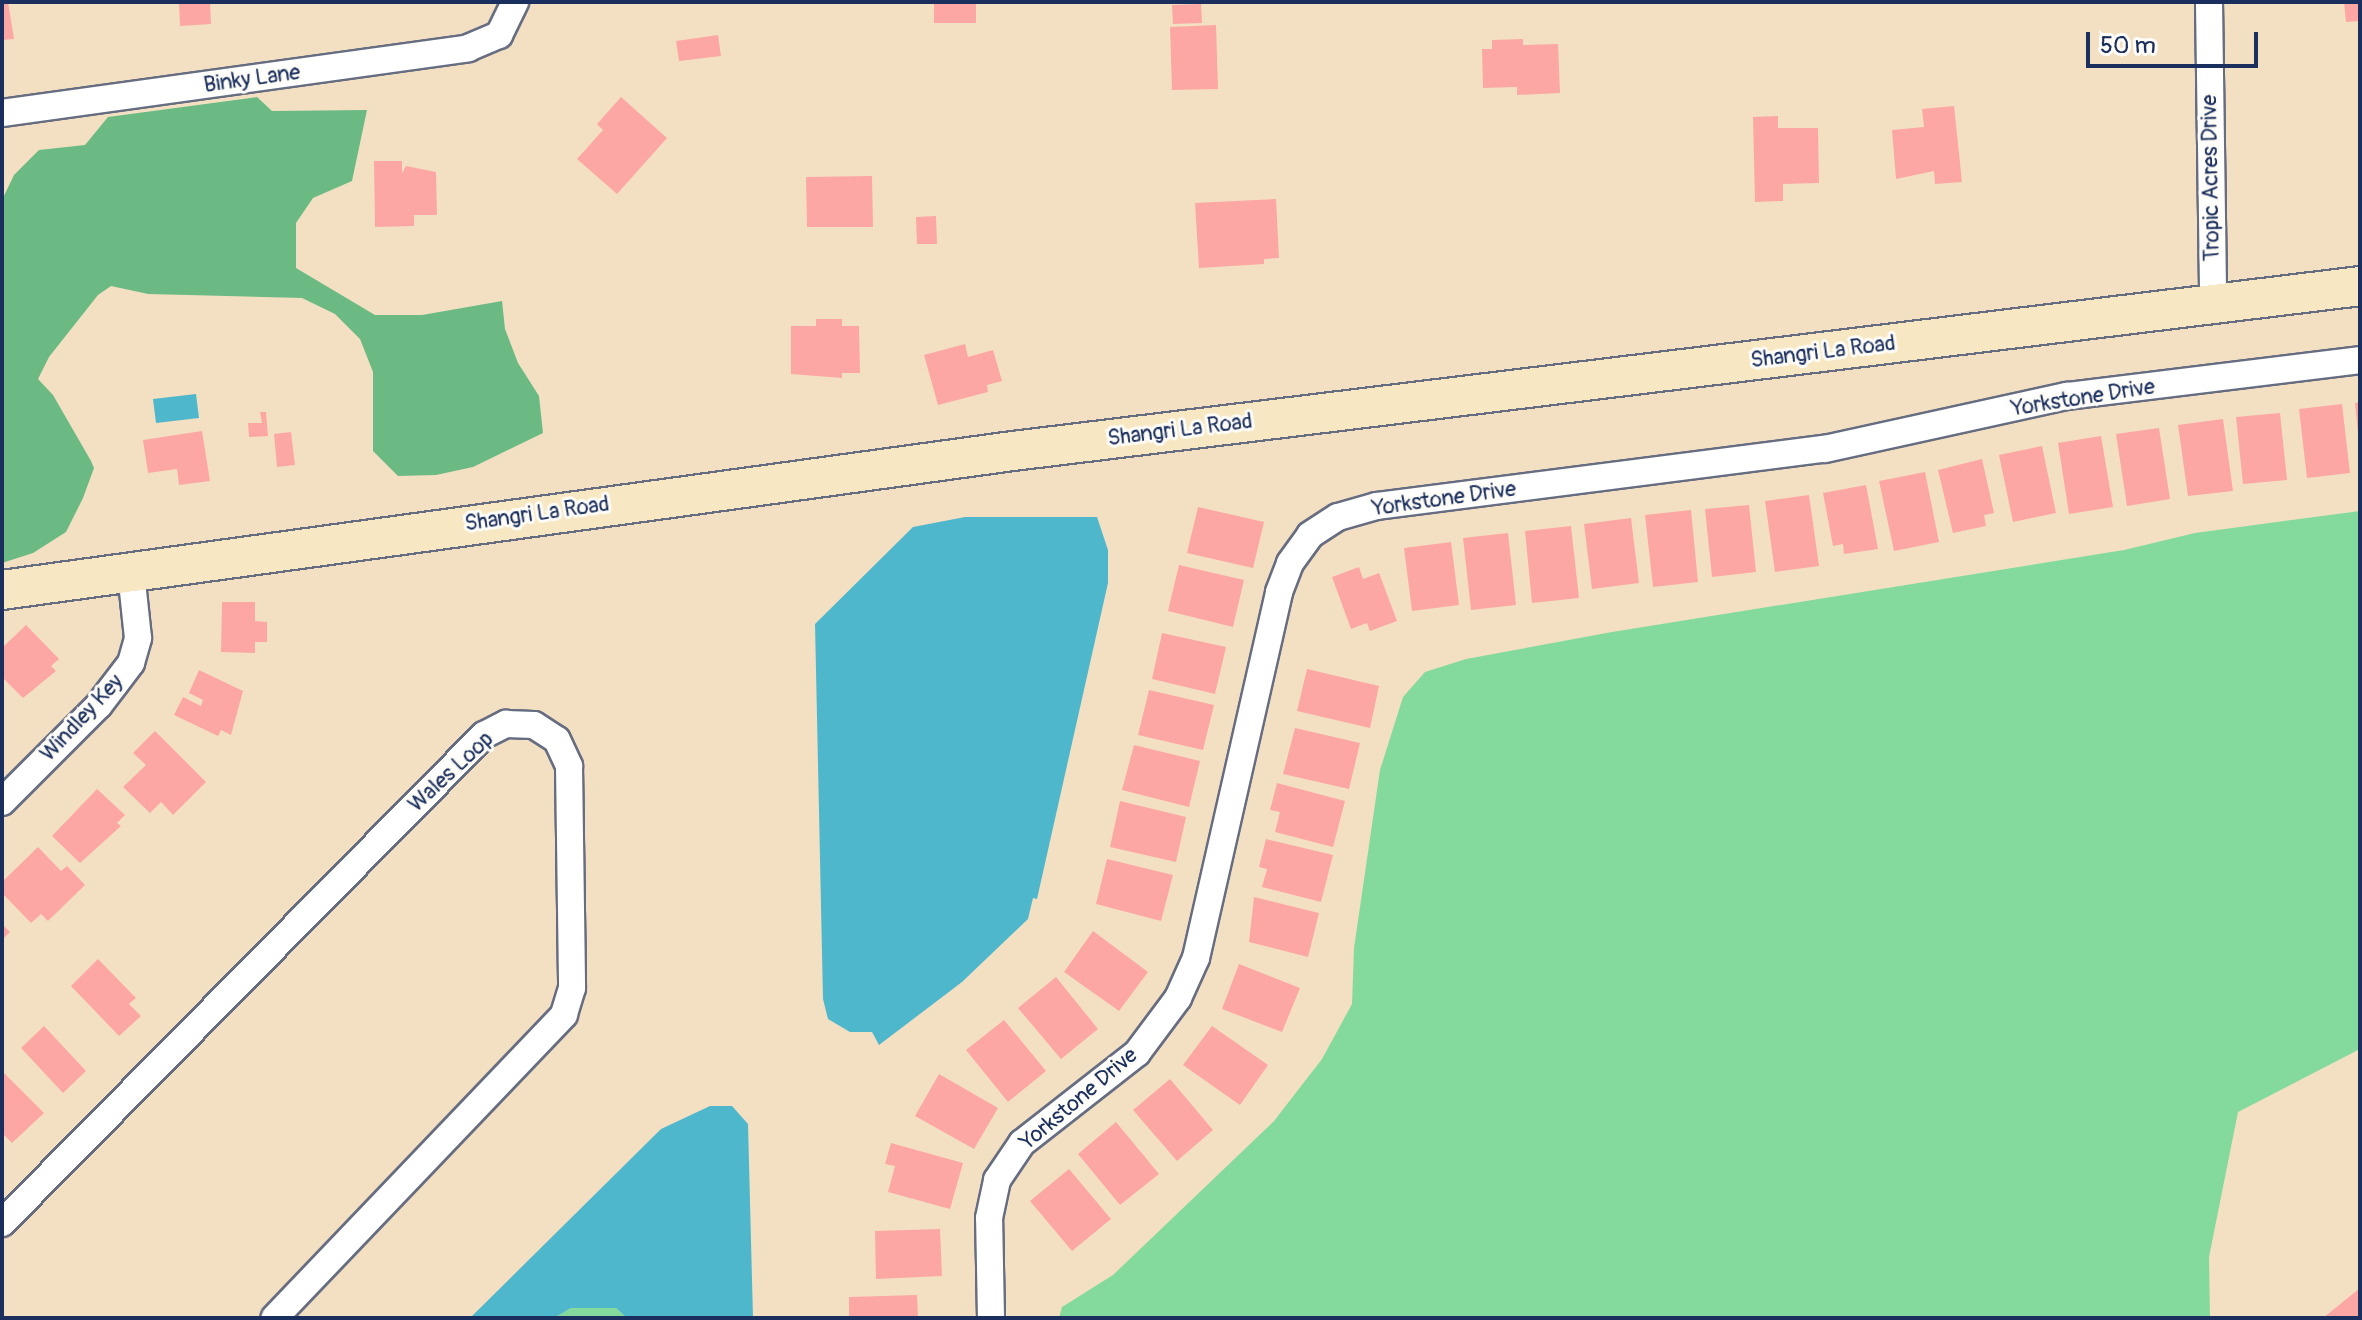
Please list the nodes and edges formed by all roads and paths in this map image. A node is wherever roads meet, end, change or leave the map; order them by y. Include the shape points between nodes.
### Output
1 (515, 2) edge
2 (2209, 2) edge
3 (2, 113) edge
4 (2360, 286) edge
5 (2213, 305) junction
6 (2360, 360) edge
7 (131, 573) junction
8 (2, 590) edge
9 (2, 802) edge
10 (2, 1223) edge
11 (274, 1318) edge
12 (991, 1318) edge

1 - 3 street, Binky Lane via 499,35 468,48
2 - 5 street, Tropic Acres Drive
4 - 5 street, Shangri La Road
5 - 7 street, Shangri La Road via 1028,449 238,554
6 - 12 street, Yorkstone Drive via 2067,396 1825,449 1377,506 1338,517 1310,535 1290,563 1279,592 1196,958 1178,998 1137,1053 1022,1143 997,1180 989,1218
7 - 8 street, Shangri La Road
7 - 9 street, Windley Key via 138,638 131,663 99,705
10 - 11 street, Wales Loop via 484,735 506,724 534,725 557,740 569,766 572,988 564,1015 537,1049

